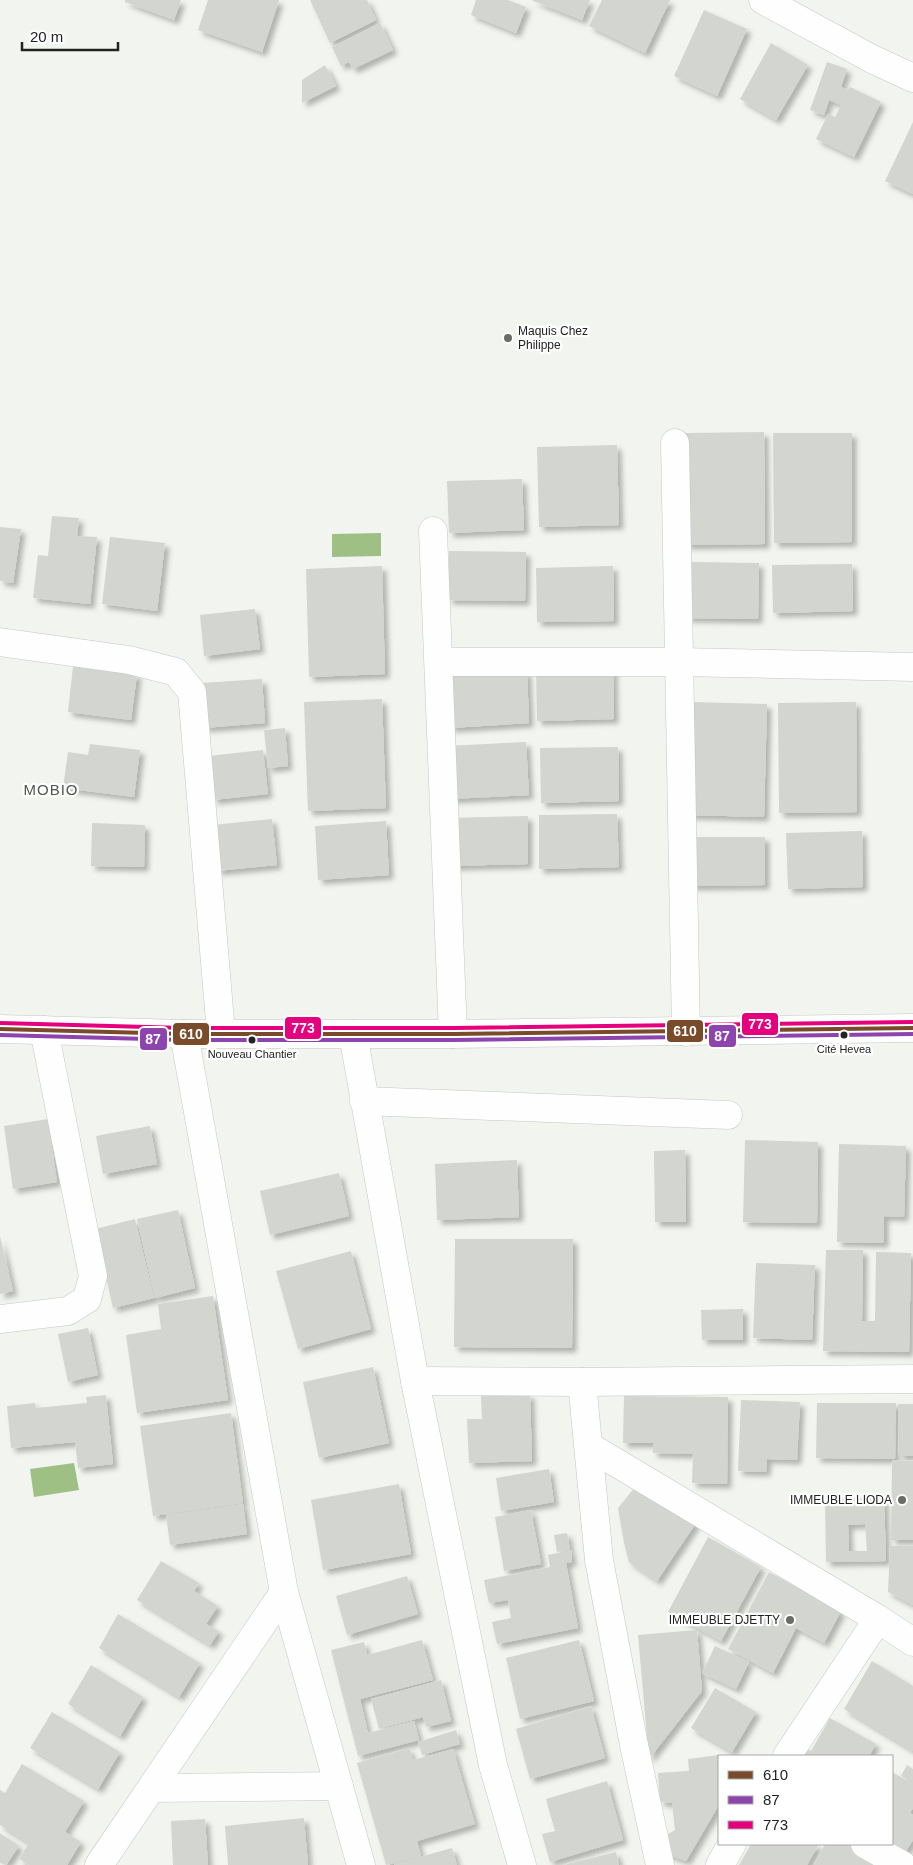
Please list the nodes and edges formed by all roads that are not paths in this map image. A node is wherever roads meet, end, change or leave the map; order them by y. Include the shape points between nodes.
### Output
1 (763, 0) edge
2 (913, 78) edge
3 (675, 443) dead end
4 (433, 531) dead end
5 (0, 642) edge
6 (439, 662) junction
7 (679, 662) junction
8 (913, 668) edge
9 (913, 1028) edge
10 (0, 1029) edge
11 (44, 1030) junction
12 (686, 1032) junction
13 (184, 1034) junction
14 (221, 1034) junction
15 (353, 1034) junction
16 (453, 1034) junction
17 (364, 1101) junction
18 (728, 1115) dead end
19 (0, 1319) edge
20 (913, 1379) edge
21 (415, 1382) junction
22 (582, 1382) junction
23 (590, 1447) junction
24 (284, 1592) junction
25 (878, 1619) junction
26 (913, 1642) edge
27 (788, 1755) edge
28 (339, 1786) junction
29 (152, 1788) junction
30 (731, 1845) edge
31 (867, 1845) edge
32 (99, 1865) edge
33 (361, 1865) edge
34 (522, 1865) edge
35 (660, 1865) edge
36 (720, 1865) edge
37 (902, 1865) edge

1 - 2 street
3 - 7 street
4 - 6 street
5 - 14 street via 129,660 176,672 192,692
6 - 7 street
6 - 16 street
7 - 8 street
7 - 12 street
9 - 12 street
10 - 11 street
11 - 13 street
11 - 19 street via 93,1276 87,1299 68,1311
12 - 16 street
13 - 14 street
13 - 24 street
14 - 15 street
15 - 16 street
15 - 17 street
17 - 18 street
17 - 21 street
20 - 22 street
21 - 22 street
21 - 34 street via 493,1765
22 - 23 street
23 - 25 street
23 - 35 street via 600,1560
24 - 28 street
24 - 29 street
25 - 26 street
25 - 27 street
28 - 29 street
28 - 33 street
29 - 32 street
30 - 36 street
31 - 37 street

